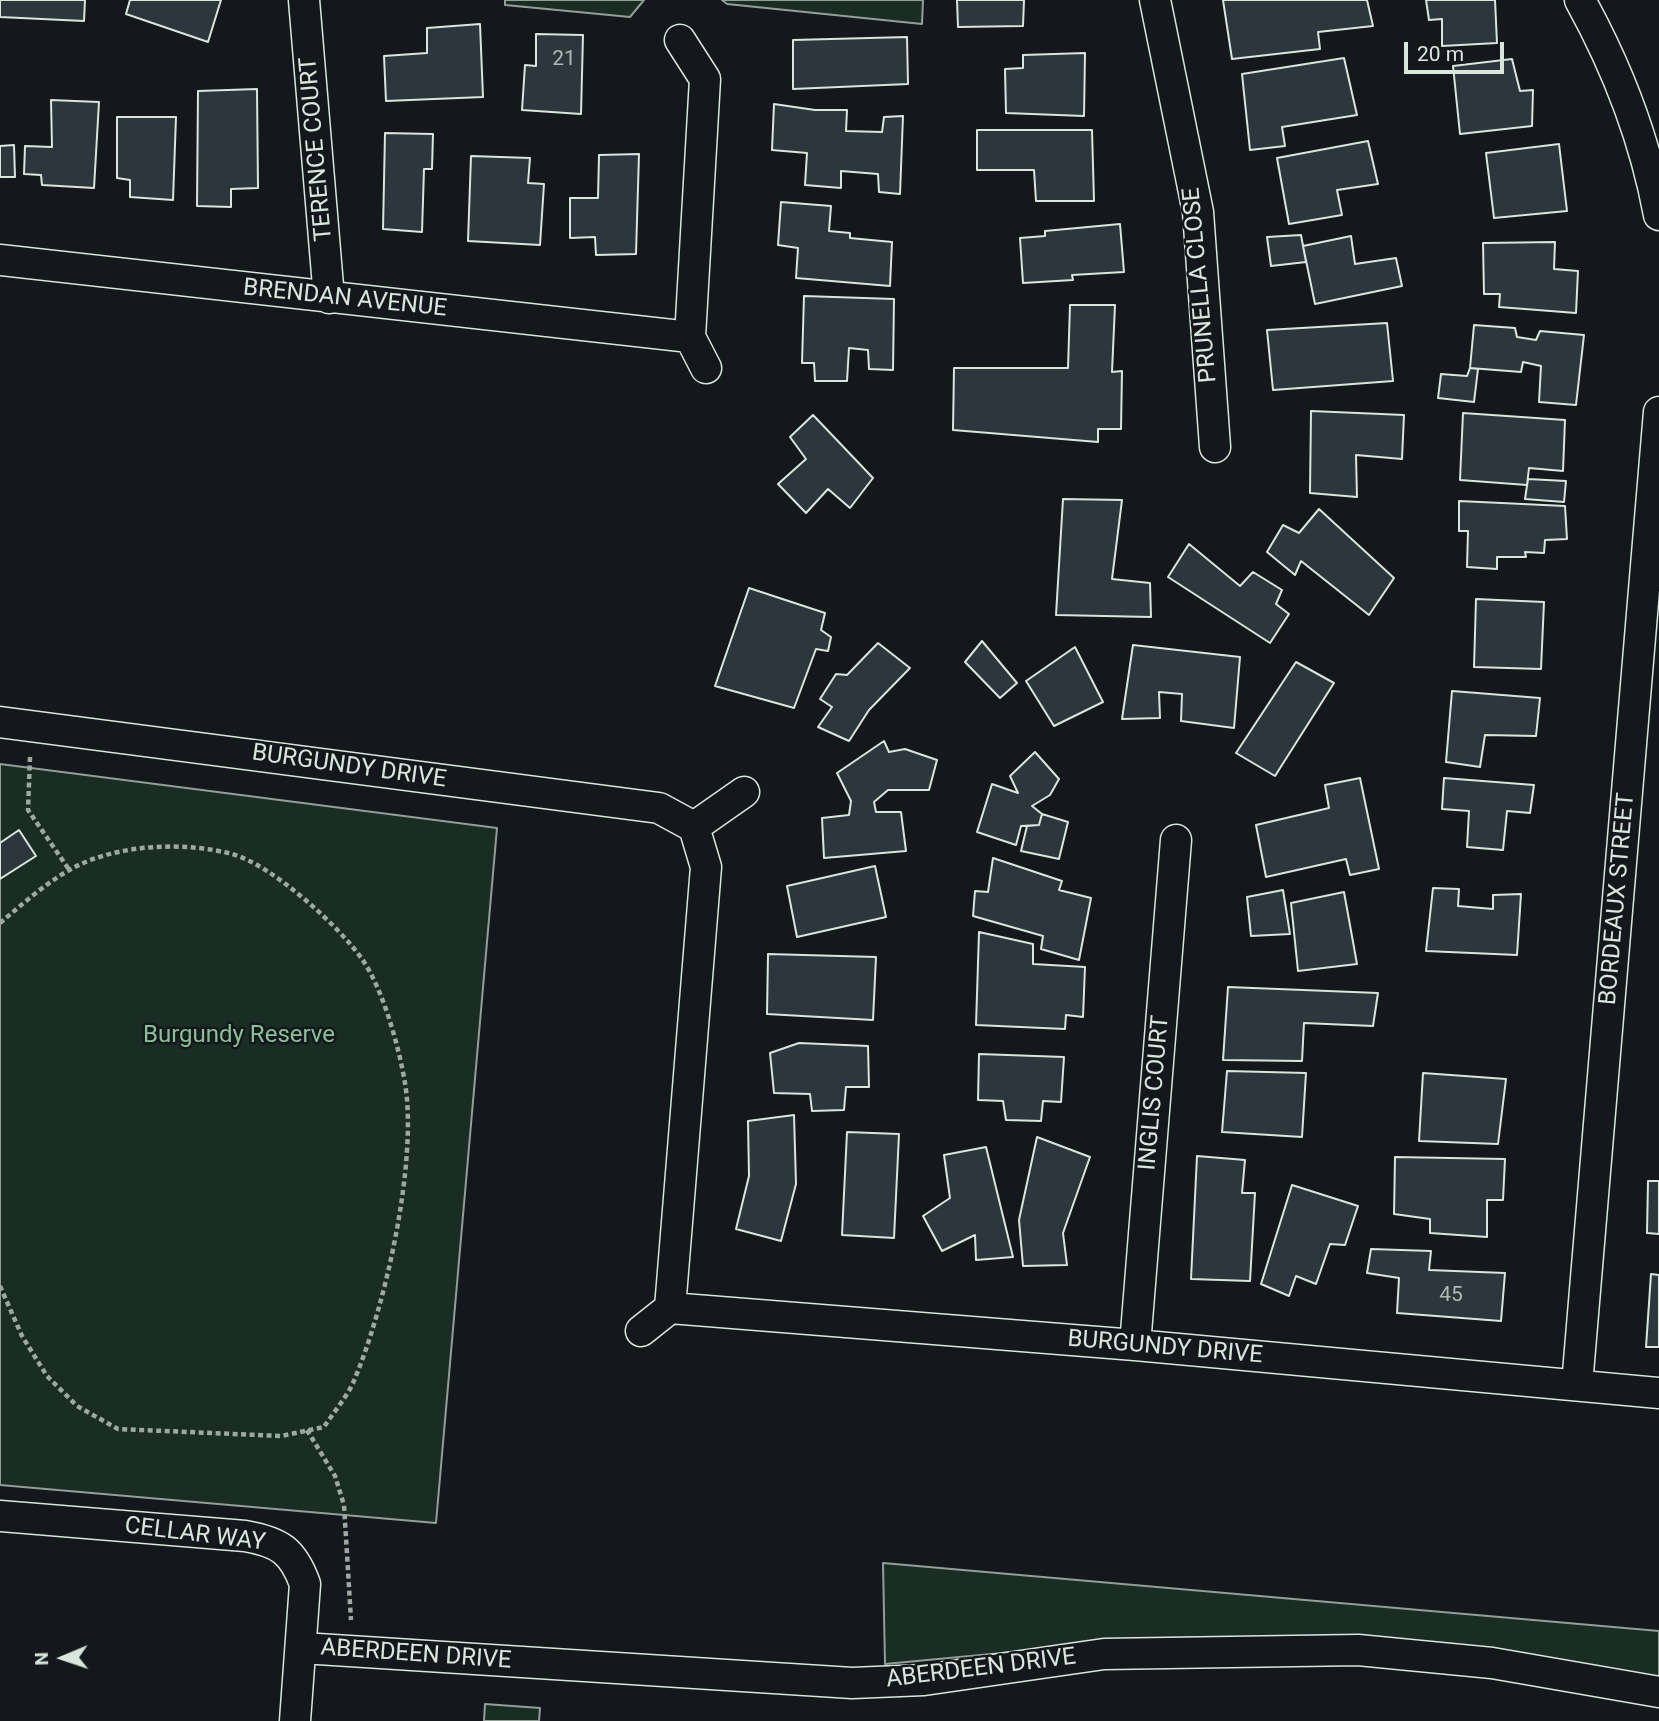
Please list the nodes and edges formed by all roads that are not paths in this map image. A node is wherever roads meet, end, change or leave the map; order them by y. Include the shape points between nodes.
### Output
1 (304, 0) edge
2 (1155, 0) edge
3 (1580, 0) edge
4 (680, 40) dead end
5 (1659, 215) edge
6 (0, 260) edge
7 (329, 298) junction
8 (690, 337) junction
9 (706, 368) dead end
10 (1659, 412) edge
11 (1215, 447) dead end
12 (1657, 481) edge
13 (0, 722) edge
14 (744, 792) dead end
15 (694, 827) junction
16 (1176, 840) dead end
17 (670, 1308) junction
18 (642, 1331) dead end
19 (1135, 1345) junction
20 (1577, 1385) junction
21 (1659, 1393) edge
22 (0, 1516) edge
23 (302, 1648) junction
24 (1659, 1692) edge
25 (295, 1721) edge

1 - 7 street, TERENCE COURT
2 - 11 street, PRUNELLA CLOSE via 1198,212
3 - 5 street via 1613,64 1650,167
4 - 8 street via 705,79
6 - 7 street, BRENDAN AVENUE
7 - 8 street, BRENDAN AVENUE
8 - 9 street
10 - 12 street, BORDEAUX STREET
12 - 20 street, BORDEAUX STREET
13 - 15 street, BURGUNDY DRIVE via 659,808
14 - 15 street
15 - 17 street via 706,867
16 - 19 street, INGLIS COURT
17 - 18 street
17 - 19 street, BURGUNDY DRIVE
19 - 20 street, BURGUNDY DRIVE
20 - 21 street, BURGUNDY DRIVE
22 - 23 street, CELLAR WAY via 264,1539 285,1549 306,1584
23 - 24 street, ABERDEEN DRIVE via 852,1683 924,1680 1104,1654 1358,1650 1492,1663
23 - 25 street, CELLAR WAY

